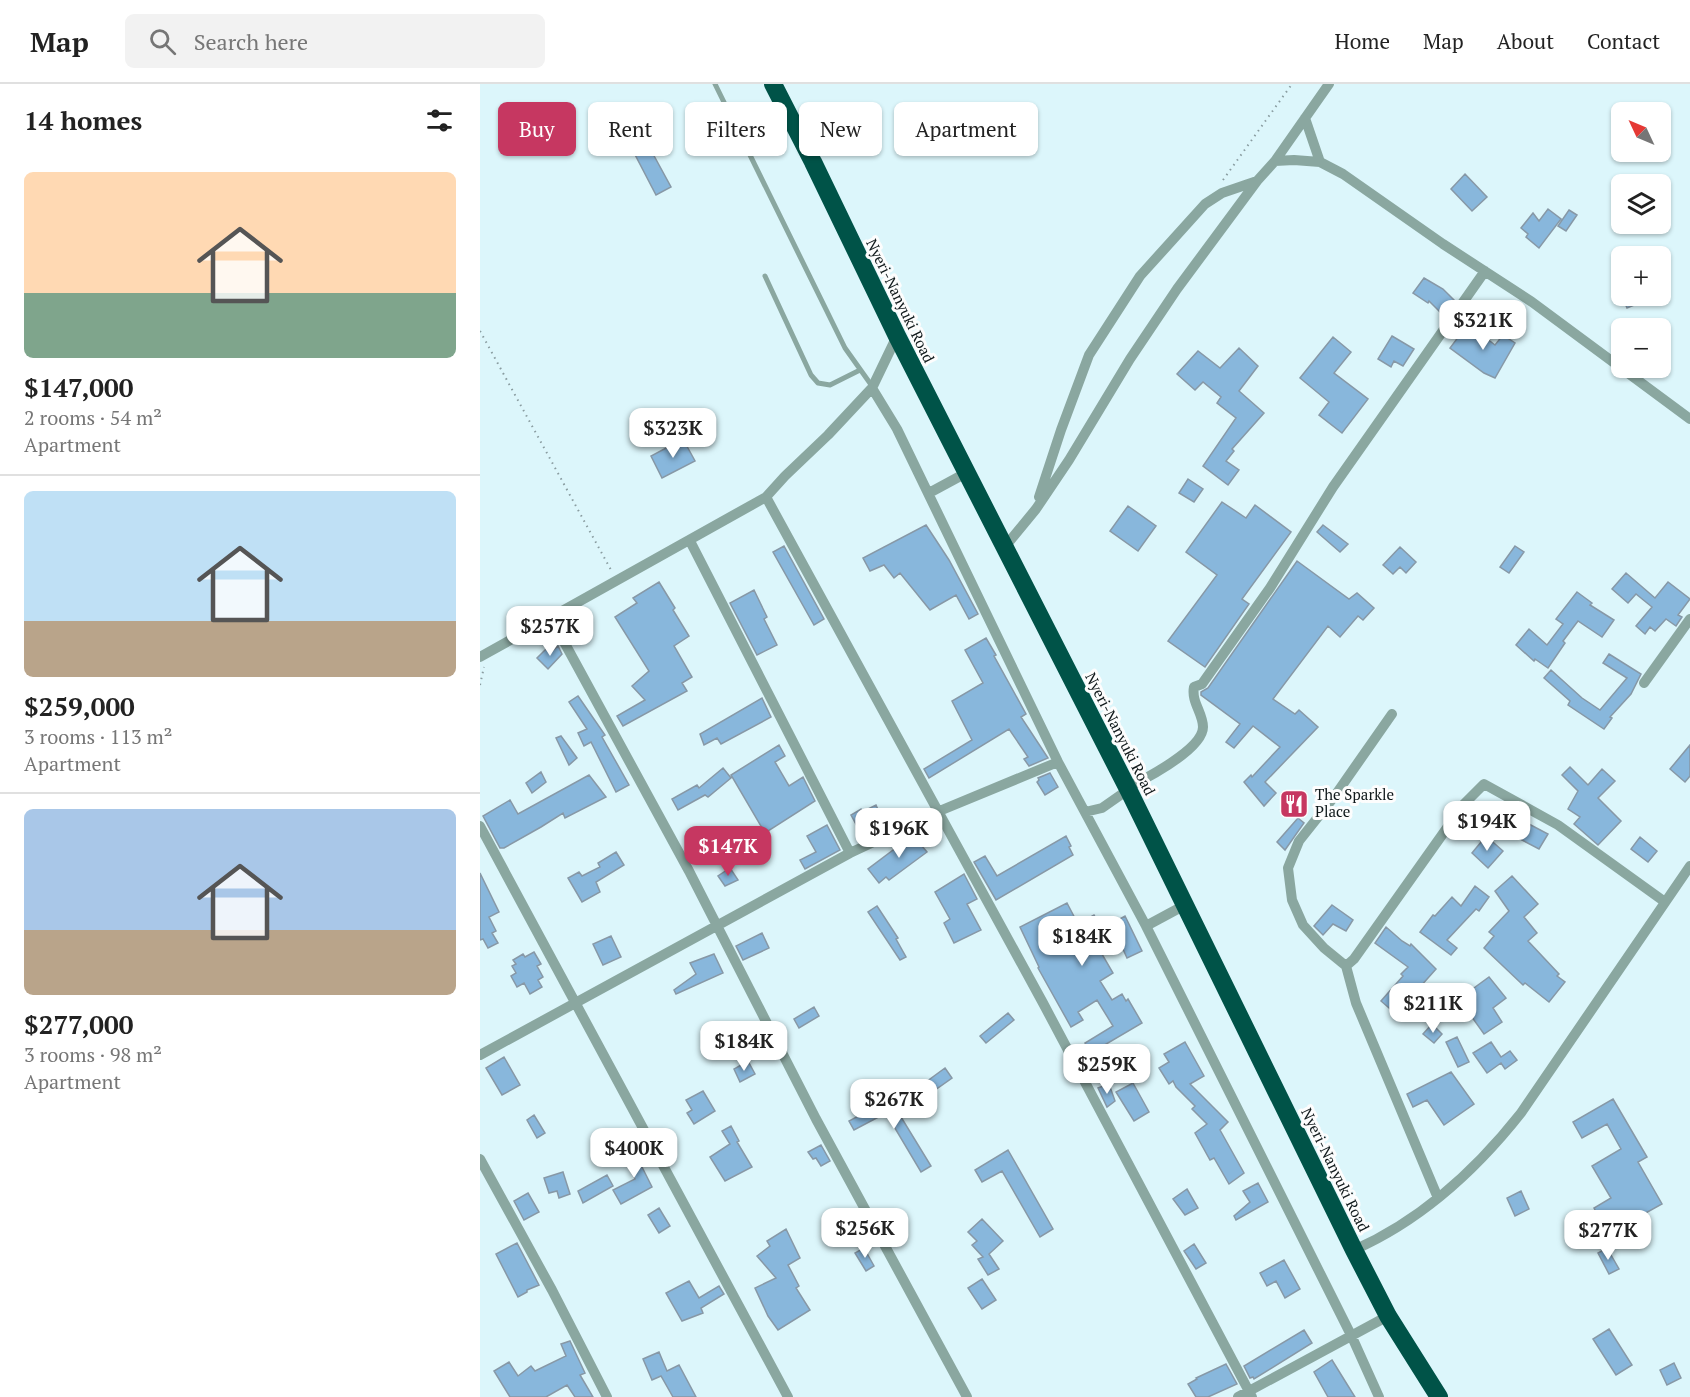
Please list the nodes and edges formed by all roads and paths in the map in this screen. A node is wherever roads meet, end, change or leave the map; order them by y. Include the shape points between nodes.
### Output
1 (715, 84) edge
2 (774, 84) edge
3 (1292, 84) edge
4 (1329, 84) edge
5 (1305, 118) junction
6 (1275, 161) junction
7 (1320, 162) junction
8 (1257, 181) junction
9 (1205, 204) junction
10 (1485, 271) junction
11 (765, 276) dead end
12 (480, 331) edge
13 (897, 336) junction
14 (860, 370) junction
15 (873, 388) junction
16 (1690, 419) edge
17 (966, 473) junction
18 (929, 493) junction
19 (766, 497) junction
20 (1036, 509) junction
21 (690, 541) junction
22 (1004, 548) junction
23 (617, 582) junction
24 (551, 618) junction
25 (1690, 619) edge
26 (480, 657) edge
27 (1644, 683) dead end
28 (1392, 714) dead end
29 (1058, 762) junction
30 (1130, 788) junction
31 (937, 812) junction
32 (1085, 813) junction
33 (480, 826) edge
34 (850, 853) junction
35 (1690, 866) edge
36 (1665, 903) junction
37 (1185, 905) junction
38 (717, 926) junction
39 (1146, 926) junction
40 (1346, 966) junction
41 (576, 1003) junction
42 (480, 1055) edge
43 (480, 1159) edge
44 (1438, 1198) junction
45 (1354, 1250) junction
46 (1388, 1316) junction
47 (1352, 1337) junction
48 (1246, 1395) edge
49 (607, 1397) edge
50 (788, 1397) edge
51 (967, 1397) edge
52 (1379, 1397) edge
53 (1439, 1397) edge

1 - 14 lane via 845,348
2 - 13 highway, Nyeri-Nanyuki Road
3 - 9 path
4 - 5 street
5 - 6 street
5 - 7 street
6 - 7 street
6 - 8 street
7 - 10 street
8 - 9 street via 1222,193
8 - 20 street via 1177,289
9 - 20 street via 1140,276 1089,356 1060,430
10 - 16 street
10 - 30 street via 1333,487 1270,588 1202,684 1194,687 1192,694 1203,723 1202,734 1170,764
11 - 14 lane via 818,383 830,385
12 - 23 path
13 - 15 street
13 - 17 highway, Nyeri-Nanyuki Road
14 - 15 lane
15 - 18 street
15 - 19 street
17 - 18 street
17 - 22 highway, Nyeri-Nanyuki Road
18 - 29 street
19 - 21 street
19 - 31 street
20 - 22 street
21 - 23 street
21 - 34 street
22 - 30 highway, Nyeri-Nanyuki Road
23 - 24 street
24 - 26 street
24 - 38 street
25 - 27 street
28 - 40 street via 1299,841 1288,868 1292,900 1303,925
29 - 31 street
29 - 32 street
30 - 32 street via 1102,808
30 - 37 highway, Nyeri-Nanyuki Road
31 - 34 street
31 - 48 street via 1077,1065
32 - 39 street
33 - 41 street
34 - 38 street
35 - 36 street
36 - 40 street via 1558,825 1484,784 1464,804
36 - 44 street via 1521,1113 1475,1167
37 - 39 street
37 - 45 highway, Nyeri-Nanyuki Road
38 - 41 street
38 - 51 street via 816,1119
39 - 47 street
40 - 44 street via 1356,1003
41 - 42 street
41 - 50 street
43 - 49 street
44 - 45 street via 1403,1224
45 - 46 highway, Nyeri-Nanyuki Road
46 - 47 street
46 - 53 highway, Nyeri-Nanyuki Road
47 - 48 street
47 - 52 street

